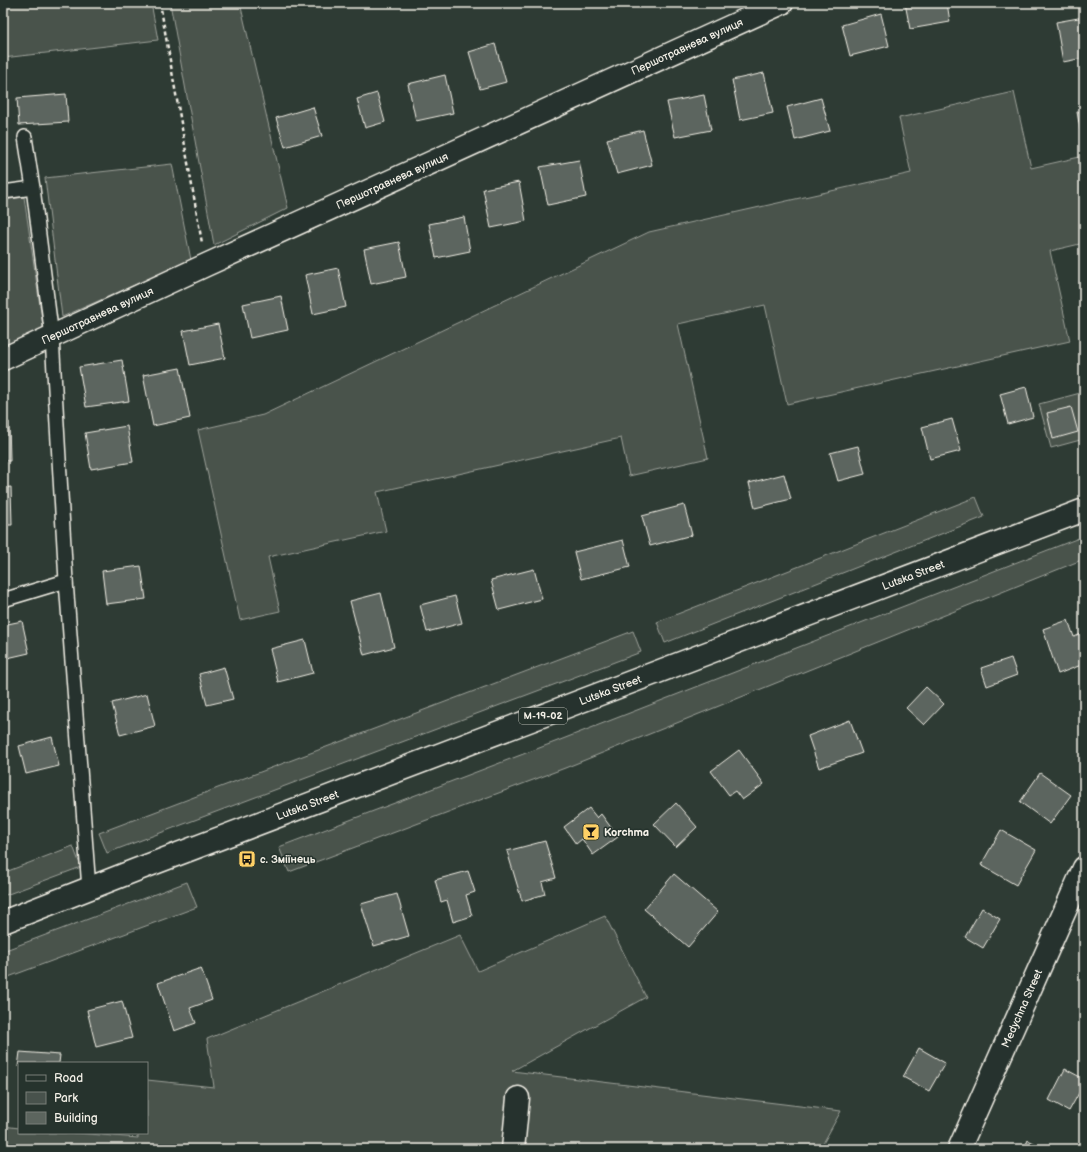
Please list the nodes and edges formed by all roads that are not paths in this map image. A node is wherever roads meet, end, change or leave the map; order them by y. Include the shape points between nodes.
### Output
1 (782, 3) edge
2 (25, 138) dead end
3 (33, 188) junction
4 (3, 192) edge
5 (52, 337) junction
6 (3, 359) edge
7 (1084, 510) edge
8 (66, 581) junction
9 (3, 600) edge
10 (1084, 868) edge
11 (89, 889) junction
12 (3, 922) edge
13 (518, 1098) dead end
14 (513, 1149) edge
15 (959, 1149) edge

1 - 5 street, Першотравнева вулиця
2 - 3 lane
3 - 4 lane
3 - 5 lane
5 - 6 street, Першотравнева вулиця
5 - 8 lane
7 - 11 street, Lutska Street / М-19-02
8 - 9 lane
8 - 11 lane
10 - 15 street, Medychna Street
11 - 12 street, Lutska Street / М-19-02
13 - 14 street

